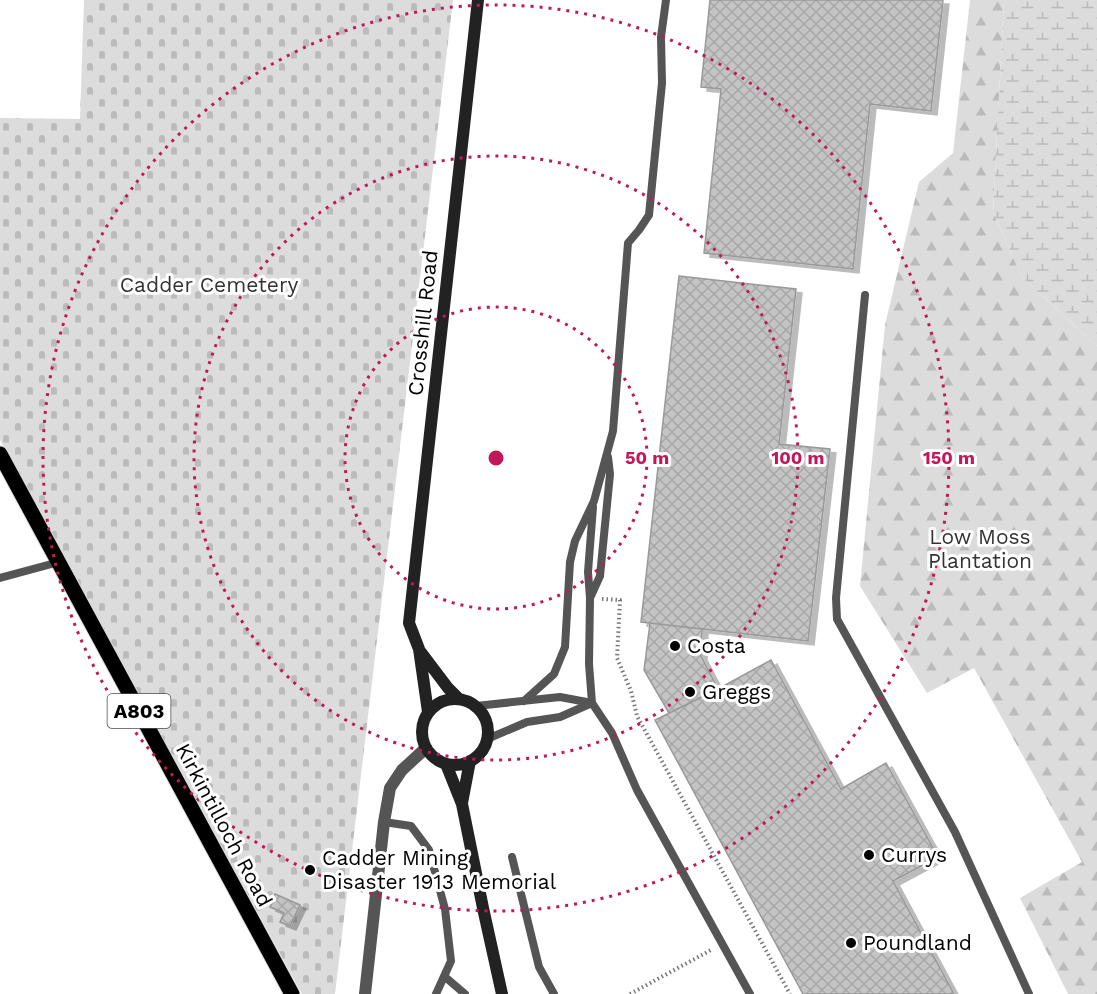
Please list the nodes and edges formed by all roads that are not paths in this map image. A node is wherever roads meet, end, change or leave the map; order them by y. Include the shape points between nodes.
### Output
1 (478, 0) edge
2 (666, 0) edge
3 (865, 295) dead end
4 (0, 454) edge
5 (607, 454) junction
6 (594, 501) junction
7 (59, 562) junction
8 (0, 578) edge
9 (590, 598) junction
10 (419, 649) junction
11 (459, 699) junction
12 (524, 700) junction
13 (592, 703) junction
14 (476, 706) junction
15 (428, 712) junction
16 (487, 739) junction
17 (426, 748) junction
18 (470, 761) junction
19 (446, 764) junction
20 (462, 804) junction
21 (384, 822) junction
22 (512, 857) dead end
23 (444, 976) junction
24 (292, 994) edge
25 (365, 994) edge
26 (436, 994) edge
27 (465, 994) edge
28 (502, 994) edge
29 (554, 994) edge
30 (750, 994) edge
31 (1029, 994) edge

1 - 10 main road, Crosshill Road via 409,623
2 - 5 lane via 649,215 628,243 613,430
3 - 31 lane via 837,619 955,832
4 - 7 main road, Kirkintilloch Road / A803
5 - 6 lane
5 - 9 lane via 610,474 600,576
6 - 9 lane via 588,572
6 - 12 lane via 575,541 570,562 565,647 554,674
7 - 8 lane
7 - 24 main road, Kirkintilloch Road / A803
9 - 13 lane
10 - 11 main road, Crosshill Road
10 - 15 main road, Crosshill Road
11 - 14 main road
11 - 15 main road via 436,704
12 - 13 lane via 560,697
12 - 14 lane
13 - 16 lane via 560,717 527,722
13 - 30 lane via 612,733 637,790
14 - 16 main road via 486,721
15 - 17 main road via 422,736
16 - 18 main road via 481,752
17 - 19 main road
17 - 21 street via 402,770 390,788
18 - 19 main road
18 - 20 main road
19 - 20 main road
20 - 28 main road
21 - 23 lane via 411,826 429,850 445,909 451,961
21 - 25 street
22 - 29 lane via 538,967
23 - 26 lane
23 - 27 lane

